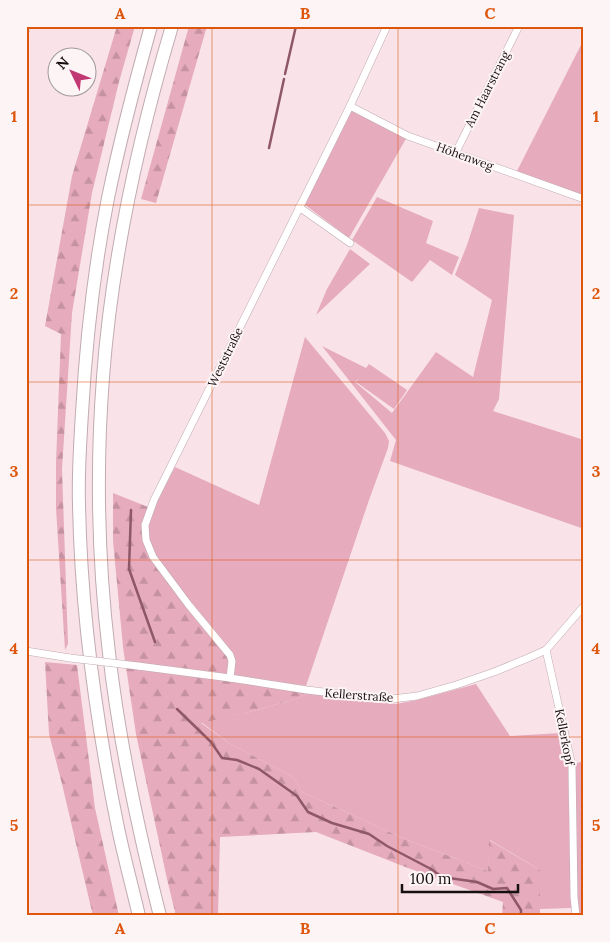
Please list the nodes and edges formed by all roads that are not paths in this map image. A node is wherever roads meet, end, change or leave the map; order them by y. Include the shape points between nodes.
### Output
1 (151, 26) edge
2 (172, 26) edge
3 (387, 26) edge
4 (519, 26) edge
5 (350, 106) junction
6 (456, 152) junction
7 (584, 199) edge
8 (299, 207) junction
9 (350, 243) dead end
10 (584, 606) edge
11 (546, 650) junction
12 (26, 651) edge
13 (230, 678) junction
14 (139, 916) edge
15 (160, 916) edge
16 (576, 916) edge

1 - 14 highway via 121,141 96,263 88,325 79,456 84,612 118,829
2 - 15 highway via 128,198 112,294 99,460 100,555 108,653 139,830
3 - 5 street, Weststraße
4 - 6 street, Am Haarstrang
5 - 6 street, Höhenweg via 408,136
5 - 8 street, Weststraße
6 - 7 street, Höhenweg
8 - 9 street
8 - 13 street, Weststraße via 154,500 145,525 146,540 153,558 230,655
10 - 11 street, Kellerstraße
11 - 13 street, Kellerstraße via 456,685 392,699 317,692
11 - 16 street, Kellerkopf via 572,766
12 - 13 street, Kellerstraße, bridge

